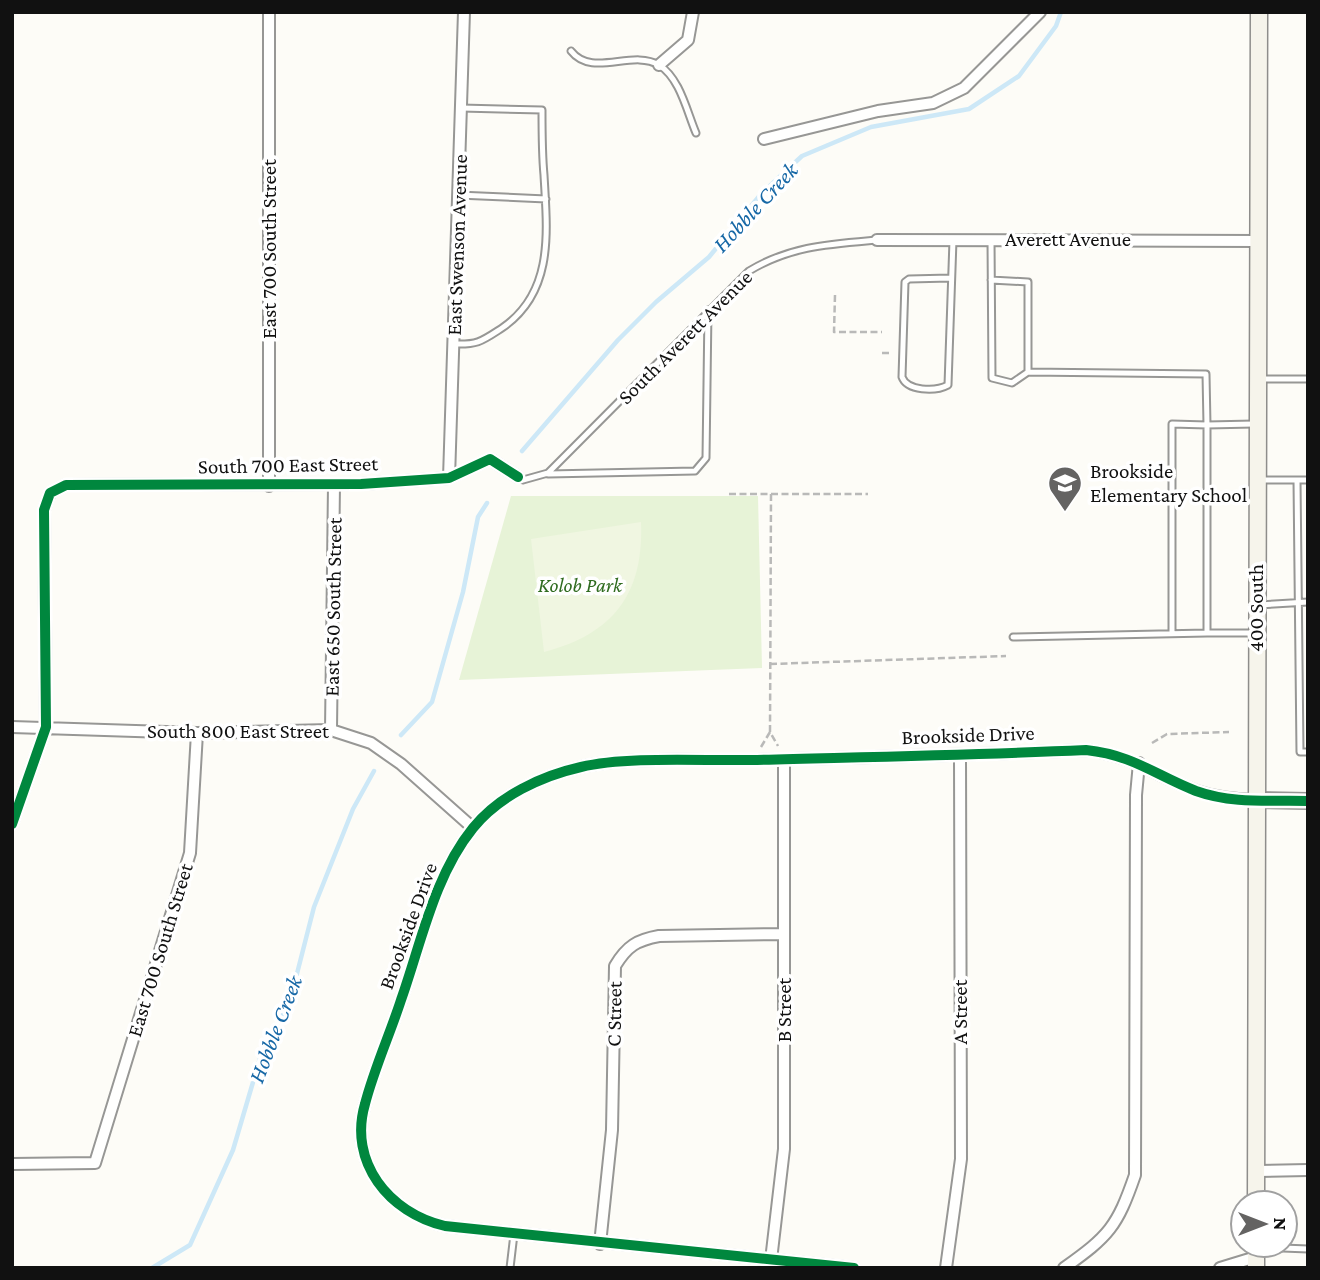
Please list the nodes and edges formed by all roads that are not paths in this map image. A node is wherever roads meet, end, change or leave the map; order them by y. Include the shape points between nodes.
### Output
1 (269, 12) edge
2 (464, 12) edge
3 (692, 12) edge
4 (1040, 12) edge
5 (1259, 12) edge
6 (571, 51) dead end
7 (659, 65) junction
8 (461, 108) junction
9 (696, 133) dead end
10 (764, 139) dead end
11 (458, 195) junction
12 (545, 199) junction
13 (991, 239) junction
14 (877, 240) joint
15 (953, 240) junction
16 (1258, 241) junction
17 (950, 278) junction
18 (991, 280) junction
19 (708, 310) junction
20 (454, 344) junction
21 (1028, 372) junction
22 (1258, 379) junction
23 (1308, 379) edge
24 (1258, 424) junction
25 (1208, 425) junction
26 (546, 474) junction
27 (519, 477) joint
28 (449, 478) junction
29 (1257, 480) junction
30 (1297, 480) junction
31 (1308, 480) edge
32 (270, 485) junction
33 (334, 485) junction
34 (1298, 603) junction
35 (1308, 603) edge
36 (1256, 605) junction
37 (1172, 632) junction
38 (1256, 632) junction
39 (1207, 634) junction
40 (1013, 637) dead end
41 (12, 727) edge
42 (46, 727) junction
43 (331, 730) junction
44 (197, 733) junction
45 (1308, 752) edge
46 (960, 755) junction
47 (784, 759) junction
48 (1139, 763) junction
49 (1255, 800) junction
50 (1308, 801) edge
51 (12, 824) edge
52 (472, 828) junction
53 (784, 934) junction
54 (12, 1164) edge
55 (1308, 1170) edge
56 (1257, 1171) junction
57 (1256, 1189) edge
58 (514, 1234) junction
59 (600, 1244) junction
60 (1243, 1259) edge
61 (771, 1260) junction
62 (510, 1268) edge
63 (854, 1268) edge
64 (946, 1268) edge
65 (1064, 1268) edge
66 (1220, 1268) edge

1 - 32 street, East 700 South Street
2 - 8 street, East Swenson Avenue
3 - 7 street via 688,40
4 - 10 street via 964,88 933,103 878,111
5 - 16 main road, 400 South
6 - 7 lane via 590,64 629,59
7 - 9 lane via 675,82
8 - 11 street, East Swenson Avenue
8 - 12 lane via 542,110
11 - 12 lane
11 - 20 street, East Swenson Avenue
12 - 20 lane via 545,256 538,287 527,305 476,345
13 - 15 street, Averett Avenue
13 - 16 street, Averett Avenue
13 - 18 lane
14 - 15 street, Averett Avenue
14 - 19 lane, South Averett Avenue via 785,252 749,271
15 - 17 lane
16 - 22 main road, 400 South
17 - 17 lane via 948,385 911,387 902,377 905,282
18 - 21 lane via 1028,282
18 - 21 lane via 992,377 1012,383
19 - 26 lane, South Averett Avenue
19 - 26 lane via 706,457 702,466 695,471
20 - 28 street, East Swenson Avenue
21 - 25 lane via 1206,374
22 - 23 lane
22 - 24 main road, 400 South
24 - 25 lane
24 - 29 main road, 400 South
25 - 37 lane via 1172,424
25 - 39 lane
26 - 27 lane
27 - 28 street, South 700 East Street via 490,459
28 - 33 street, South 700 East Street
29 - 30 lane
29 - 36 main road, 400 South
30 - 31 lane
30 - 34 lane
32 - 33 street, South 700 East Street
32 - 42 street, South 700 East Street via 66,485 50,493 44,510
33 - 43 street, East 650 South Street
34 - 35 lane
34 - 36 lane
34 - 45 lane via 1300,751
36 - 38 main road, 400 South
37 - 39 lane
37 - 40 lane via 1163,636
38 - 39 lane
38 - 49 main road, 400 South
41 - 42 street, South 800 East Street
42 - 44 street, South 800 East Street
42 - 51 street
43 - 44 street, South 800 East Street
43 - 52 street, South 800 East Street via 371,743
44 - 54 street, East 700 South Street via 190,853 95,1163
46 - 47 street, Brookside Drive
46 - 48 street, Brookside Drive via 1086,750 1113,753
46 - 64 street, A Street via 961,1159
47 - 52 street, Brookside Drive via 580,767 536,781 493,808
47 - 53 street, B Street
48 - 49 street, Brookside Drive via 1195,790 1225,799
48 - 65 street via 1135,1175 1122,1211 1105,1238
49 - 50 street
49 - 56 main road, 400 South
52 - 58 street, Brookside Drive via 443,880 364,1105 361,1132 377,1183 406,1212 444,1226
53 - 59 street, C Street via 650,937 625,950 615,966 612,1129
53 - 61 street, B Street via 785,1149
55 - 56 street
56 - 57 main road, 400 South
58 - 59 street, Brookside Drive
58 - 62 lane
59 - 61 street, Brookside Drive
60 - 66 street
61 - 63 street, Brookside Drive

